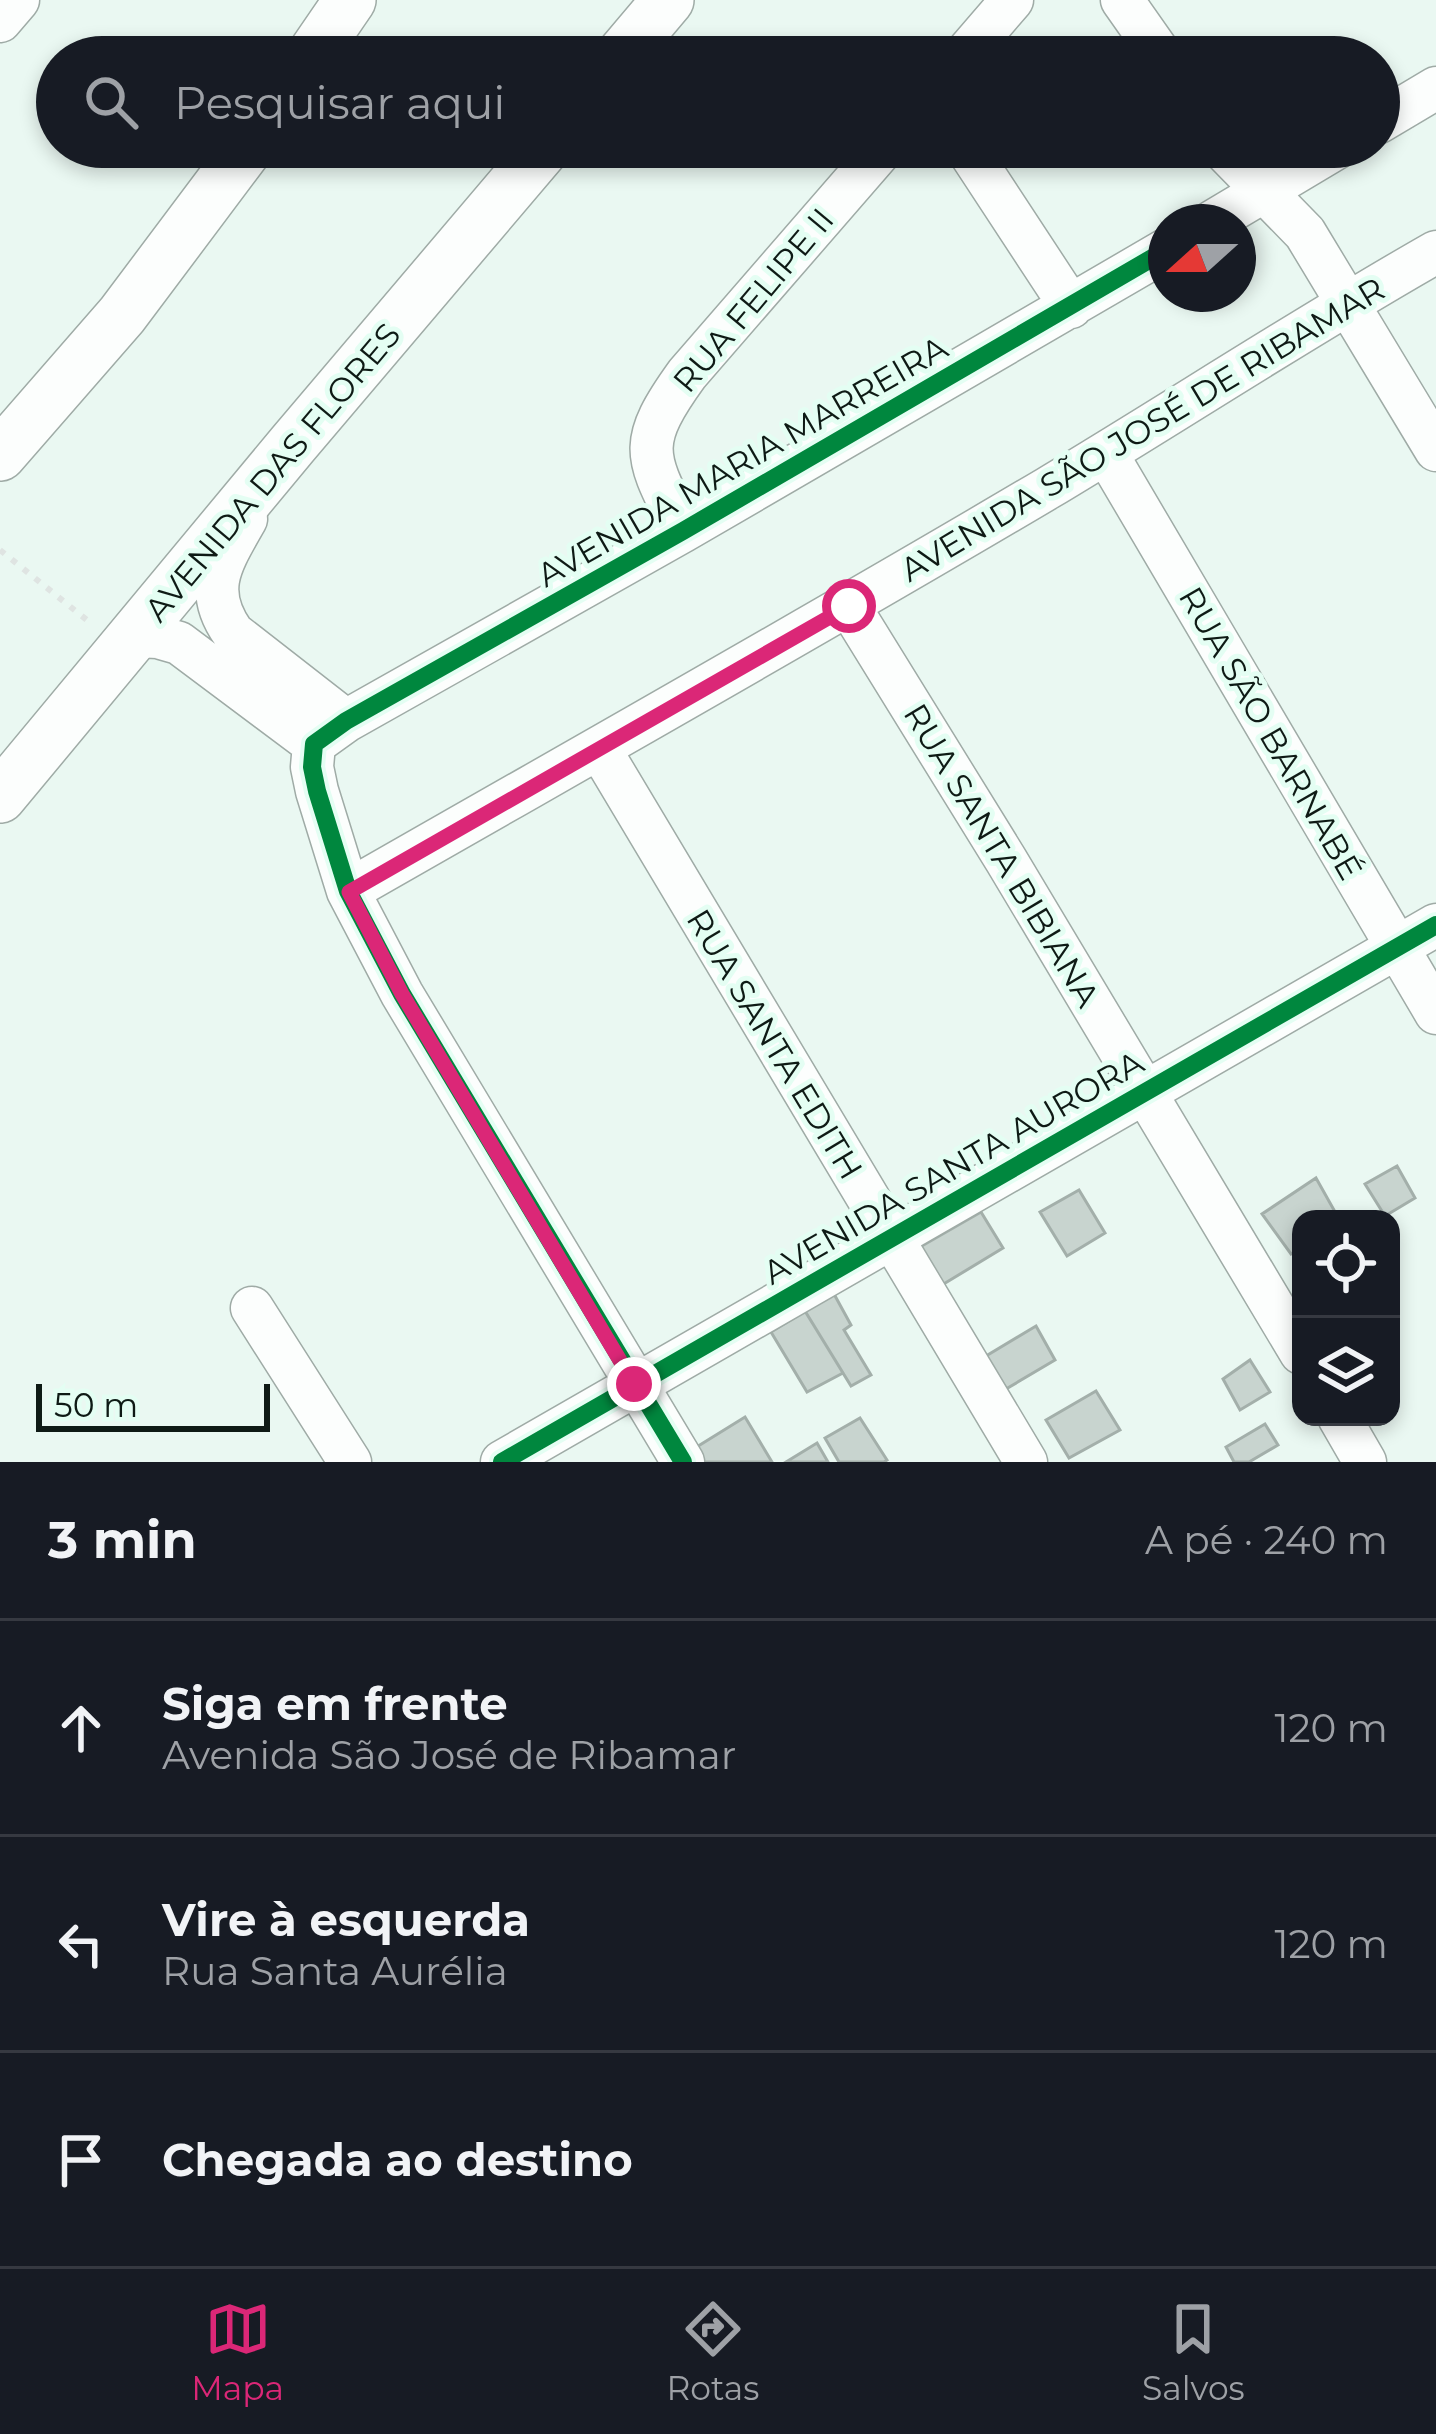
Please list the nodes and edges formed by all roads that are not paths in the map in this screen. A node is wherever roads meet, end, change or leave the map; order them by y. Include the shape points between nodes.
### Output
1 (18, 0) edge
2 (350, 0) edge
3 (631, 0) edge
4 (668, 0) edge
5 (1012, 0) edge
6 (1140, 6) edge
7 (0, 21) edge
8 (325, 36) edge
9 (625, 36) edge
10 (638, 36) edge
11 (980, 36) edge
12 (1153, 36) edge
13 (1436, 88) edge
14 (1400, 109) edge
15 (232, 168) edge
16 (526, 168) edge
17 (866, 168) edge
18 (980, 168) edge
19 (1243, 168) edge
20 (1303, 168) edge
21 (1266, 190) junction
22 (1242, 204) edge
23 (1436, 252) edge
24 (1148, 261) edge
25 (1347, 302) junction
26 (1071, 307) junction
27 (64, 380) junction
28 (0, 412) edge
29 (292, 444) junction
30 (1436, 450) edge
31 (1106, 453) junction
32 (0, 455) edge
33 (683, 531) junction
34 (849, 606) junction
35 (117, 633) junction
36 (330, 732) junction
37 (599, 748) junction
38 (0, 797) edge
39 (349, 892) junction
40 (1436, 925) edge
41 (1397, 948) junction
42 (1436, 1012) edge
43 (1146, 1092) junction
44 (889, 1237) junction
45 (252, 1308) dead end
46 (1292, 1338) edge
47 (634, 1384) junction
48 (1344, 1426) edge
49 (350, 1462) edge
50 (502, 1462) edge
51 (683, 1462) edge
52 (1026, 1462) edge
53 (1366, 1462) edge

1 - 7 street
2 - 8 main road
3 - 9 main road
4 - 10 main road
5 - 11 street
6 - 12 street
13 - 14 street
15 - 27 main road
16 - 29 main road, AVENIDA DAS FLORES
17 - 33 street, RUA FELIPE II via 665,404 651,460
18 - 26 street
19 - 21 street
20 - 21 street
21 - 22 street
21 - 25 street
23 - 25 street, AVENIDA SÃO JOSÉ DE RIBAMAR
24 - 26 street, AVENIDA MARIA MARREIRA
25 - 30 street
25 - 31 street, AVENIDA SÃO JOSÉ DE RIBAMAR
26 - 33 street, AVENIDA MARIA MARREIRA
27 - 28 street
27 - 32 main road
29 - 35 main road, AVENIDA DAS FLORES
29 - 36 street via 214,589 233,633
31 - 34 street, AVENIDA SÃO JOSÉ DE RIBAMAR
31 - 41 street, RUA SÃO BARNABÉ
33 - 36 street, AVENIDA MARIA MARREIRA
34 - 37 street, AVENIDA SÃO JOSÉ DE RIBAMAR
34 - 43 street, RUA SANTA BIBIANA
35 - 36 street via 178,644
35 - 38 main road, AVENIDA DAS FLORES
36 - 39 street via 312,767
37 - 39 street, AVENIDA SÃO JOSÉ DE RIBAMAR
37 - 44 street, RUA SANTA EDITH
39 - 47 street
40 - 41 street, AVENIDA SANTA AURORA
41 - 42 street, RUA SÃO BARNABÉ
41 - 43 street, AVENIDA SANTA AURORA
43 - 44 street, AVENIDA SANTA AURORA
43 - 46 street, RUA SANTA BIBIANA
44 - 47 street, AVENIDA SANTA AURORA
44 - 52 street, RUA SANTA EDITH
45 - 49 street
47 - 50 street, AVENIDA SANTA AURORA
47 - 51 street
48 - 53 street

